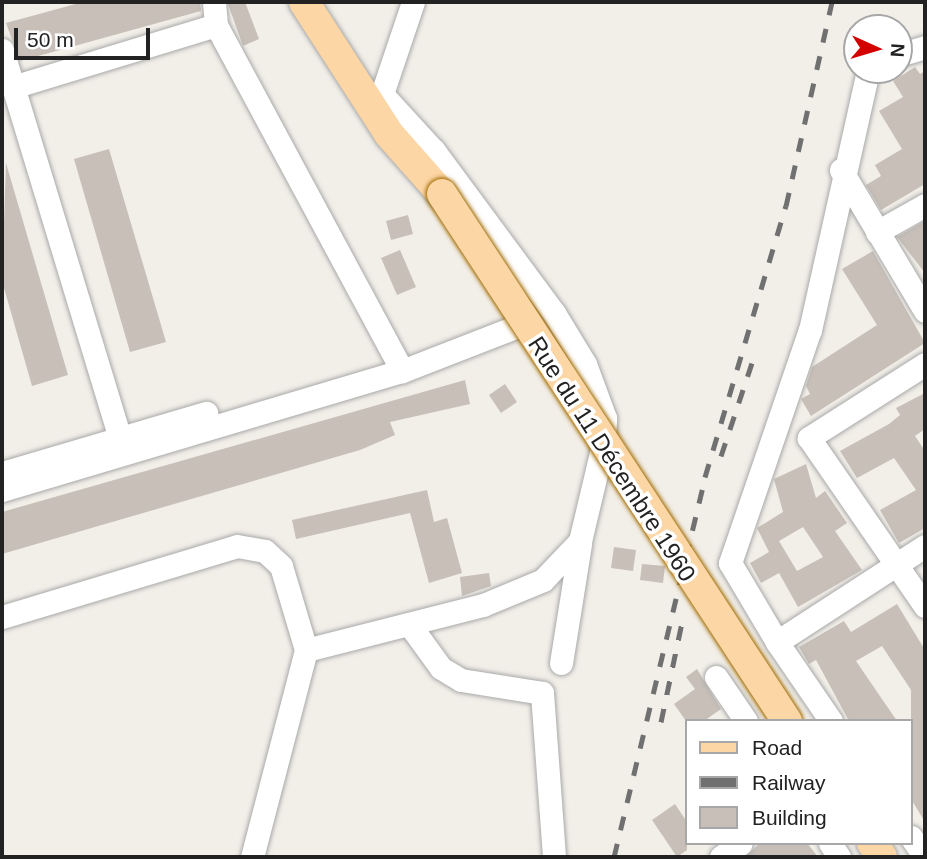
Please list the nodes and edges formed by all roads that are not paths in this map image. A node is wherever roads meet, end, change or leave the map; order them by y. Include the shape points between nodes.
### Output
1 (214, 2) edge
2 (304, 2) edge
3 (321, 2) edge
4 (414, 2) edge
5 (216, 25) junction
6 (2, 50) edge
7 (864, 84) edge
8 (13, 87) junction
9 (382, 94) junction
10 (389, 134) junction
11 (841, 170) junction
12 (442, 194) junction
13 (925, 205) edge
14 (877, 232) junction
15 (925, 311) edge
16 (509, 321) junction
17 (398, 364) junction
18 (925, 364) edge
19 (122, 446) junction
20 (599, 460) junction
21 (2, 473) edge
22 (2, 490) edge
23 (580, 541) junction
24 (925, 546) edge
25 (897, 565) junction
26 (925, 607) edge
27 (2, 617) edge
28 (409, 624) junction
29 (777, 642) junction
30 (306, 650) junction
31 (561, 663) dead end
32 (716, 677) dead end
33 (745, 719) edge
34 (786, 719) edge
35 (830, 719) edge
36 (913, 840) edge
37 (738, 845) edge
38 (252, 857) edge
39 (554, 857) edge
40 (721, 857) edge
41 (925, 857) edge

1 - 5 street
2 - 10 main road, Rue du 11 Décembre 1960
3 - 9 main road, Rue du 11 Décembre 1960
4 - 9 street
5 - 8 street
5 - 17 street
6 - 8 street
7 - 11 street
8 - 19 street
9 - 12 main road, Rue du 11 Décembre 1960
9 - 20 street via 434,151 585,364 604,418
10 - 12 main road, Rue du 11 Décembre 1960
10 - 16 street
11 - 14 street
11 - 29 street via 810,330 730,563
12 - 34 main road, Rue du 11 Décembre 1960, bridge
13 - 14 street
14 - 15 street
16 - 17 street
16 - 20 street
17 - 19 street
18 - 25 street via 809,438
19 - 21 street
19 - 22 street
20 - 23 street
23 - 28 street via 567,561 519,593
23 - 31 street
24 - 25 street
25 - 26 street
25 - 29 street
27 - 30 street via 237,546 265,551 281,566
28 - 30 street
28 - 39 street via 441,668 461,680 542,693
29 - 35 street
30 - 38 street
32 - 33 street
36 - 41 street
37 - 40 street

